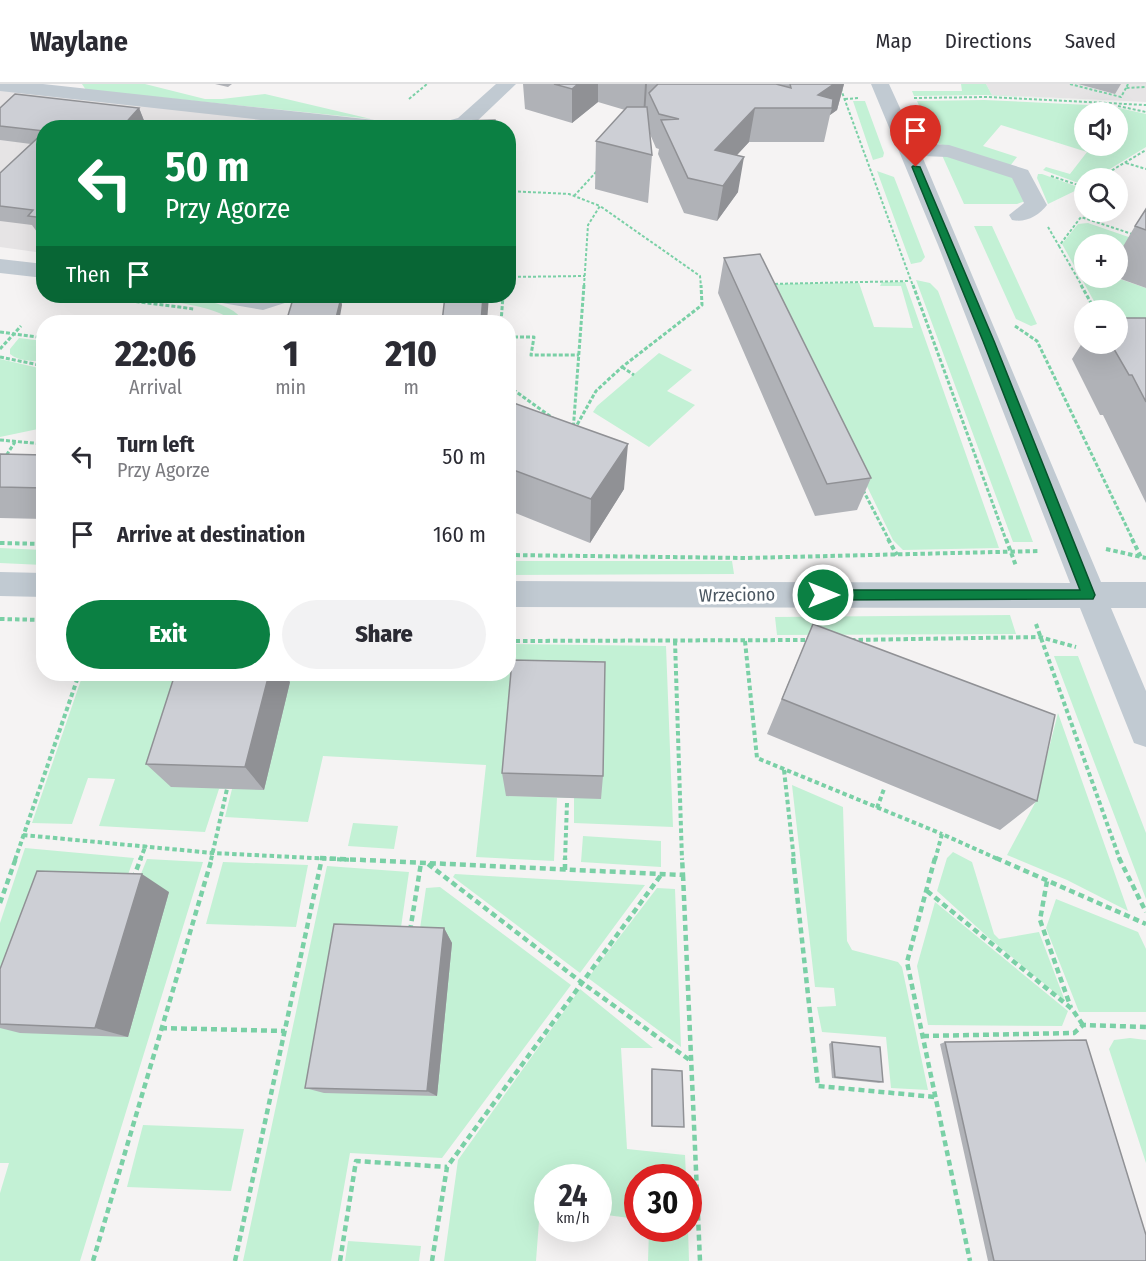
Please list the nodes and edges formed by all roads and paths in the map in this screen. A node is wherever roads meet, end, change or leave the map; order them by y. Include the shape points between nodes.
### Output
1 (427, 84) edge
2 (507, 84) edge
3 (839, 84) edge
4 (1070, 84) edge
5 (1128, 84) edge
6 (0, 85) edge
7 (1146, 87) edge
8 (1126, 88) junction
9 (883, 91) edge
10 (409, 99) dead end
11 (845, 99) junction
12 (1086, 102) edge
13 (1128, 104) edge
14 (1146, 105) edge
15 (1128, 108) edge
16 (1146, 112) edge
17 (320, 120) edge
18 (467, 120) edge
19 (921, 149) junction
20 (1146, 150) edge
21 (1125, 163) junction
22 (602, 166) edge
23 (1116, 168) edge
24 (1146, 169) edge
25 (516, 191) edge
26 (574, 196) junction
27 (600, 206) junction
28 (1028, 210) joint
29 (1135, 235) dead end
30 (1059, 246) junction
31 (0, 266) edge
32 (36, 271) edge
33 (585, 276) junction
34 (516, 277) edge
35 (910, 280) junction
36 (768, 291) edge
37 (1089, 300) edge
38 (150, 303) edge
39 (250, 303) edge
40 (268, 307) edge
41 (198, 309) dead end
42 (1010, 316) dead end
43 (21, 326) dead end
44 (0, 332) edge
45 (14, 334) junction
46 (36, 337) edge
47 (516, 337) edge
48 (0, 349) edge
49 (579, 356) junction
50 (0, 357) edge
51 (36, 364) edge
52 (622, 368) junction
53 (634, 375) dead end
54 (516, 392) edge
55 (560, 423) edge
56 (566, 423) edge
57 (573, 424) junction
58 (573, 432) junction
59 (0, 440) edge
60 (566, 440) edge
61 (15, 442) junction
62 (36, 443) edge
63 (0, 465) edge
64 (860, 483) edge
65 (0, 543) edge
66 (36, 544) edge
67 (1072, 550) junction
68 (1011, 552) junction
69 (516, 555) edge
70 (897, 555) junction
71 (1144, 558) edge
72 (1146, 568) edge
73 (0, 584) edge
74 (36, 585) edge
75 (516, 594) edge
76 (1089, 595) junction
77 (1146, 595) edge
78 (1026, 596) junction
79 (0, 619) edge
80 (36, 621) edge
81 (1040, 637) junction
82 (516, 640) edge
83 (816, 640) edge
84 (840, 640) edge
85 (675, 641) junction
86 (745, 641) junction
87 (1110, 646) junction
88 (77, 681) edge
89 (1146, 732) edge
90 (784, 770) junction
91 (227, 789) edge
92 (884, 789) edge
93 (567, 803) edge
94 (877, 808) junction
95 (942, 834) junction
96 (23, 835) junction
97 (146, 845) junction
98 (213, 853) junction
99 (322, 858) junction
100 (421, 863) junction
101 (428, 863) junction
102 (565, 870) junction
103 (662, 874) junction
104 (683, 875) junction
105 (1047, 881) junction
106 (132, 882) edge
107 (926, 891) junction
108 (0, 903) edge
109 (1146, 912) edge
110 (1146, 924) edge
111 (408, 941) edge
112 (581, 982) junction
113 (1072, 1009) junction
114 (1083, 1025) junction
115 (1146, 1027) edge
116 (161, 1028) junction
117 (285, 1031) junction
118 (923, 1036) junction
119 (691, 1061) junction
120 (935, 1097) junction
121 (447, 1167) junction
122 (93, 1261) edge
123 (235, 1261) edge
124 (340, 1261) edge
125 (432, 1261) edge
126 (700, 1261) edge
127 (970, 1261) edge

1 - 10 path
2 - 18 street
3 - 11 path
4 - 8 path via 1121,97
5 - 8 path
6 - 17 street
7 - 8 path
9 - 11 path
9 - 19 street
11 - 35 path
12 - 19 path via 912,98
13 - 14 path
15 - 16 path
19 - 28 street via 1021,174
19 - 67 street
20 - 21 path
21 - 23 path
21 - 24 path
22 - 26 path
25 - 26 path
26 - 27 path
27 - 33 path via 588,225
27 - 52 path via 700,276 702,305
28 - 30 path
29 - 30 path via 1081,217
30 - 37 path
31 - 32 street
33 - 34 path
33 - 49 path
35 - 36 path via 773,282 767,285
35 - 68 path
38 - 41 path
39 - 40 street
42 - 71 path via 1015,326 1037,341
43 - 45 path
44 - 45 path
45 - 46 path
45 - 48 path
47 - 49 path via 534,337 531,355
49 - 57 path
50 - 51 path
52 - 53 path
52 - 58 path via 596,391
54 - 55 path
56 - 57 path
57 - 58 path
58 - 60 path
59 - 61 path
61 - 62 path
61 - 63 path
64 - 70 path
65 - 66 path
67 - 68 path
67 - 71 path via 1107,549
67 - 76 street
68 - 70 path
68 - 78 path
69 - 70 path
71 - 72 path
73 - 74 street
75 - 78 street, Wrzeciono
76 - 77 street, Wrzeciono
76 - 78 street, Wrzeciono
76 - 87 street
78 - 81 path
79 - 80 path
81 - 84 path
81 - 87 path via 1075,647
81 - 109 path via 1123,868
82 - 85 path
83 - 86 path
85 - 86 path
85 - 104 path
86 - 90 path via 756,758
87 - 89 street
88 - 96 path
90 - 94 path
90 - 120 path via 818,1086
91 - 98 path
92 - 94 path
93 - 102 path
94 - 95 path
95 - 105 path
95 - 107 path
96 - 97 path
96 - 108 path
97 - 98 path
97 - 106 path
98 - 99 path
98 - 116 path
99 - 100 path
99 - 117 path
100 - 101 path
100 - 111 path
101 - 102 path
101 - 112 path
102 - 103 path
103 - 104 path
103 - 112 path
104 - 119 path
105 - 110 path
105 - 113 path via 1040,920
107 - 113 path
107 - 118 path via 907,962
112 - 119 path
112 - 121 path
113 - 114 path
114 - 115 path
114 - 118 path via 1074,1033
116 - 117 path
116 - 122 path
117 - 123 path
118 - 120 path
119 - 126 path
120 - 127 path
121 - 124 path via 356,1161
121 - 125 path

